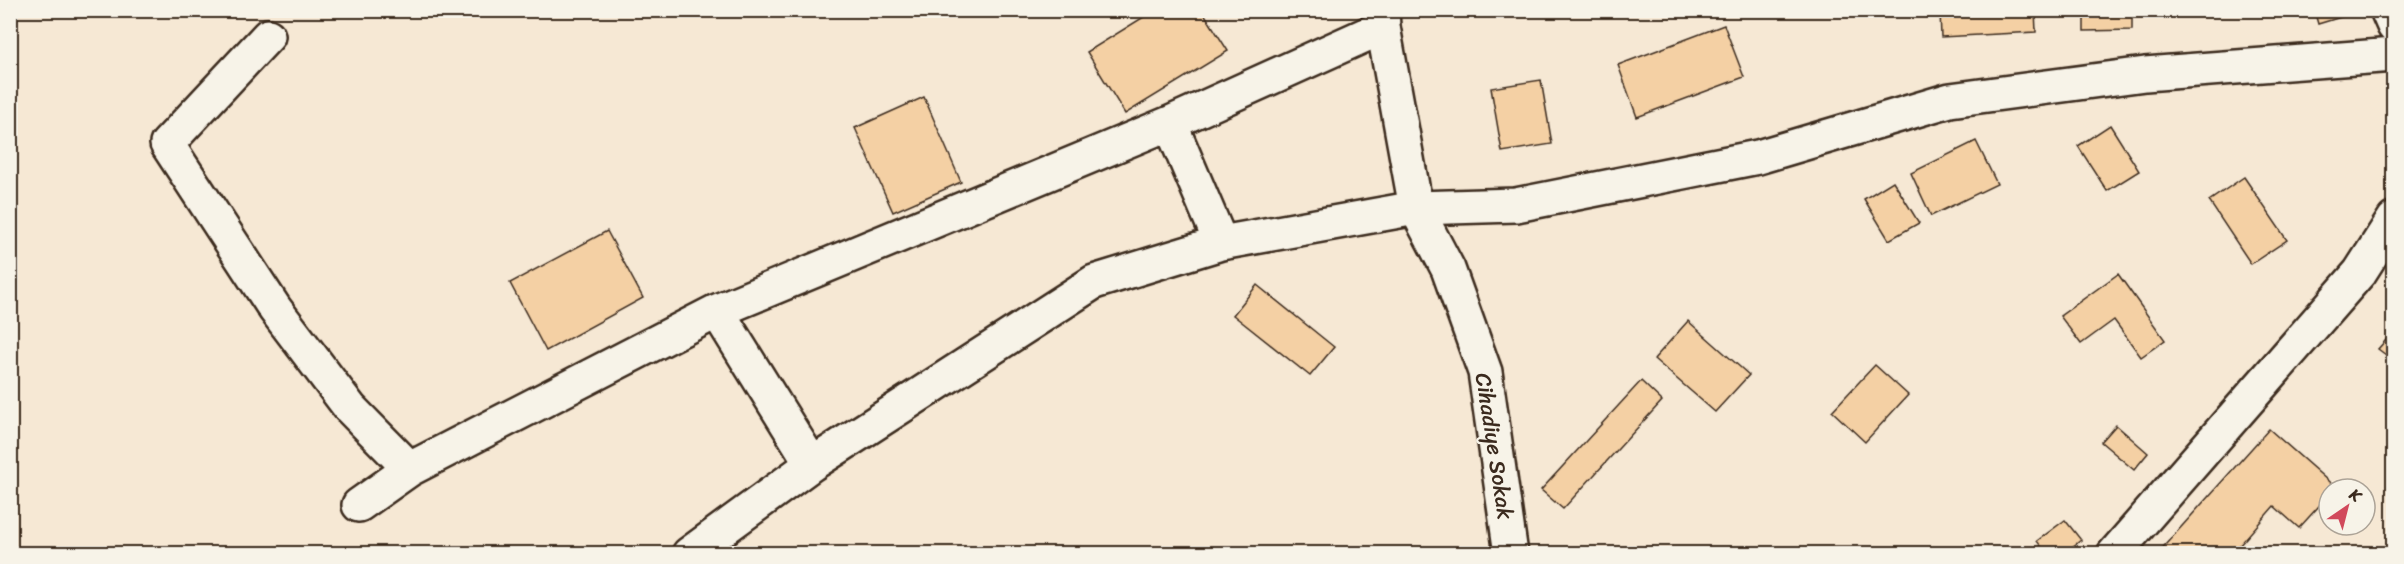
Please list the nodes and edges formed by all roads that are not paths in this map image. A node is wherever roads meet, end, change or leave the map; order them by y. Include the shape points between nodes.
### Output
1 (2387, 10) edge
2 (1383, 19) edge
3 (2394, 26) edge
4 (268, 36) dead end
5 (2394, 55) edge
6 (1170, 123) junction
7 (1416, 208) junction
8 (2394, 219) edge
9 (1221, 243) junction
10 (717, 311) junction
11 (812, 464) junction
12 (410, 469) junction
13 (359, 505) dead end
14 (689, 554) edge
15 (1511, 554) edge
16 (2114, 554) edge

1 - 3 street
2 - 6 street
2 - 7 street, Cihadiye Sokak
4 - 12 street via 167,144 275,309 350,408
5 - 7 street via 2145,74 1950,100 1747,159 1516,205
6 - 9 street
6 - 10 street
7 - 9 street
7 - 15 street, Cihadiye Sokak via 1448,268 1485,372
8 - 16 street via 2360,272
9 - 11 street via 1094,282
10 - 11 street
10 - 12 street
11 - 14 street
12 - 13 street

